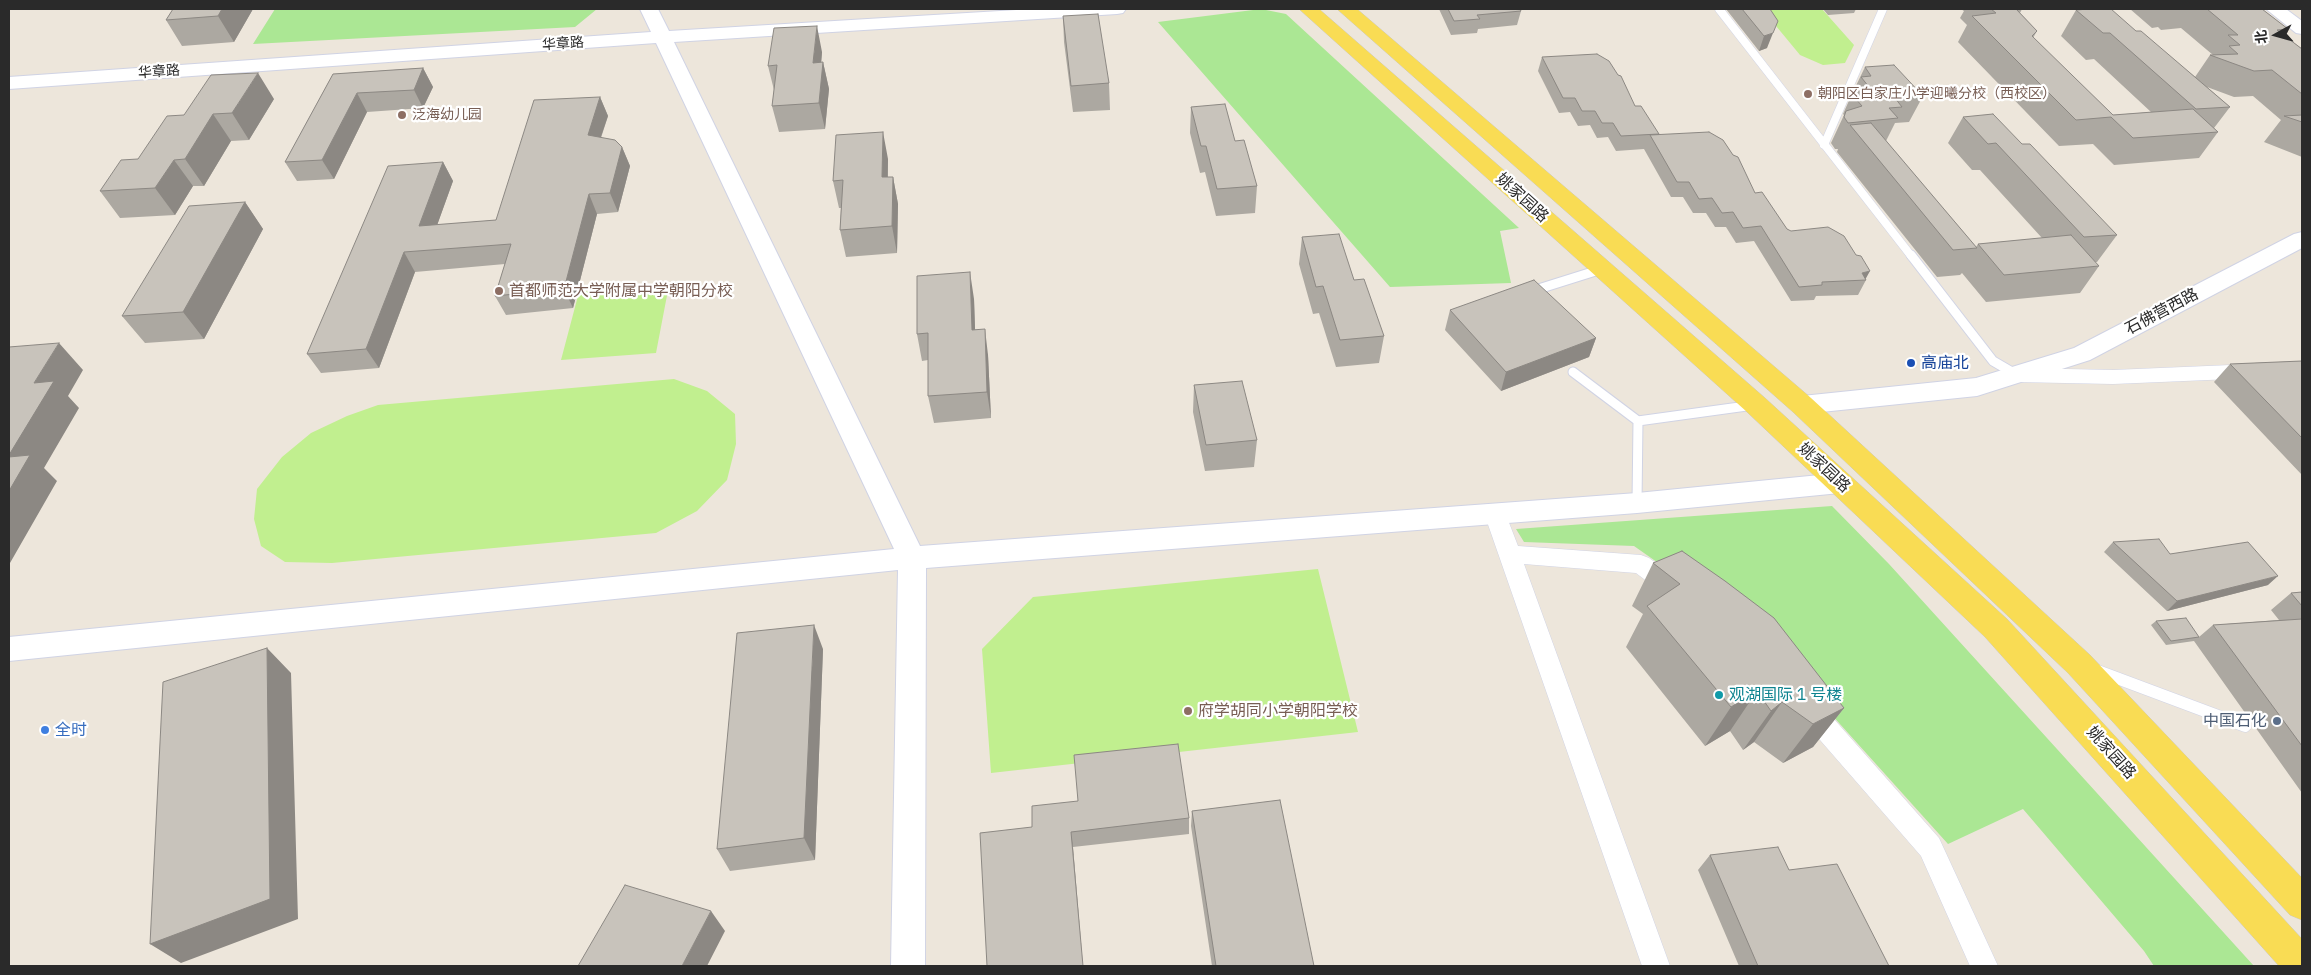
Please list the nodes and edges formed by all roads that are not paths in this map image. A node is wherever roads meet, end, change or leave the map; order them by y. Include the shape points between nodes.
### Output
1 (649, 9) edge
2 (1117, 9) edge
3 (1308, 9) edge
4 (1346, 9) edge
5 (1719, 9) edge
6 (1883, 9) edge
7 (2275, 9) edge
8 (2299, 9) edge
9 (2302, 11) edge
10 (2302, 29) edge
11 (662, 37) junction
12 (9, 83) edge
13 (1824, 145) junction
14 (2302, 239) edge
15 (1602, 269) junction
16 (1518, 295) edge
17 (2302, 369) edge
18 (1573, 372) dead end
19 (2017, 376) junction
20 (1793, 397) junction
21 (1756, 405) junction
22 (1638, 421) junction
23 (1840, 483) junction
24 (1637, 502) junction
25 (1495, 514) junction
26 (1510, 554) junction
27 (912, 558) junction
28 (1689, 599) edge
29 (9, 649) edge
30 (2079, 664) junction
31 (1792, 691) edge
32 (2244, 726) dead end
33 (2300, 897) edge
34 (2302, 964) edge
35 (908, 966) edge
36 (1656, 966) edge
37 (1984, 966) edge

1 - 11 street
2 - 11 street, 华章路
3 - 15 main road, 姚家园路
4 - 20 main road, 姚家园路
5 - 13 lane
6 - 13 lane
7 - 10 street
8 - 9 street
11 - 12 street, 华章路
11 - 27 street
13 - 19 lane via 1992,361
14 - 19 street, 石佛营西路 via 2082,354
15 - 16 lane
15 - 21 main road, 姚家园路
17 - 19 street via 2113,377
18 - 22 lane
19 - 20 street, 石佛营西路 via 1978,387
20 - 30 main road, 姚家园路
21 - 22 lane
21 - 23 main road, 姚家园路
22 - 24 lane
23 - 24 street
23 - 34 main road, 姚家园路 via 1996,628
24 - 25 street
25 - 26 street
25 - 27 street
26 - 28 street via 1641,564
26 - 36 street
27 - 29 street
27 - 35 street
30 - 32 lane
30 - 33 main road, 姚家园路
31 - 37 street via 1930,847

